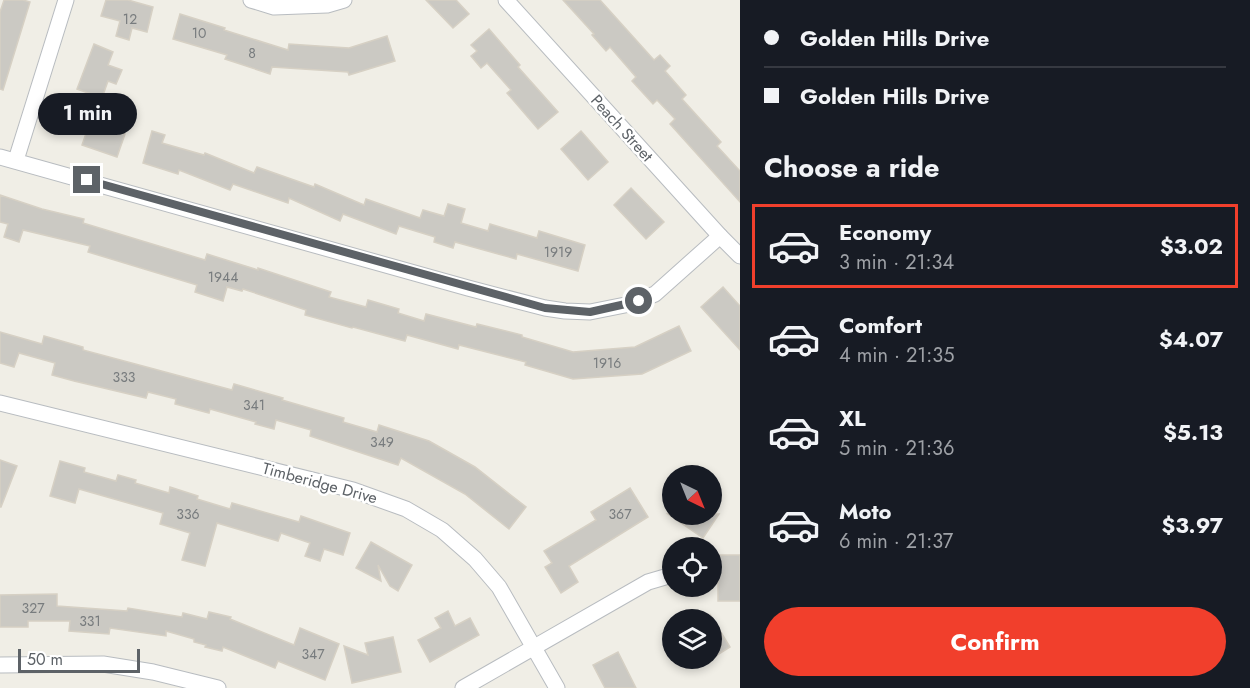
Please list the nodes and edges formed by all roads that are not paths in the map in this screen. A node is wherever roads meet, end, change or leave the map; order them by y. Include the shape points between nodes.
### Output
1 (66, 0) edge
2 (251, 0) edge
3 (344, 0) edge
4 (506, 0) edge
5 (0, 157) edge
6 (16, 160) junction
7 (720, 236) junction
8 (740, 256) edge
9 (0, 403) edge
10 (662, 578) edge
11 (535, 648) junction
12 (0, 665) edge
13 (218, 688) edge
14 (463, 688) edge
15 (557, 688) edge

1 - 6 street
2 - 3 street via 274,7 327,5
4 - 7 street, Peach Street
5 - 6 street
6 - 7 street via 468,288 565,311 590,312 656,294
7 - 8 street, Peach Street
9 - 11 street, Timberidge Drive via 397,504 442,530 475,559 499,586
10 - 11 street via 648,582
11 - 14 street
11 - 15 street, Timberidge Drive
12 - 13 street via 103,664

